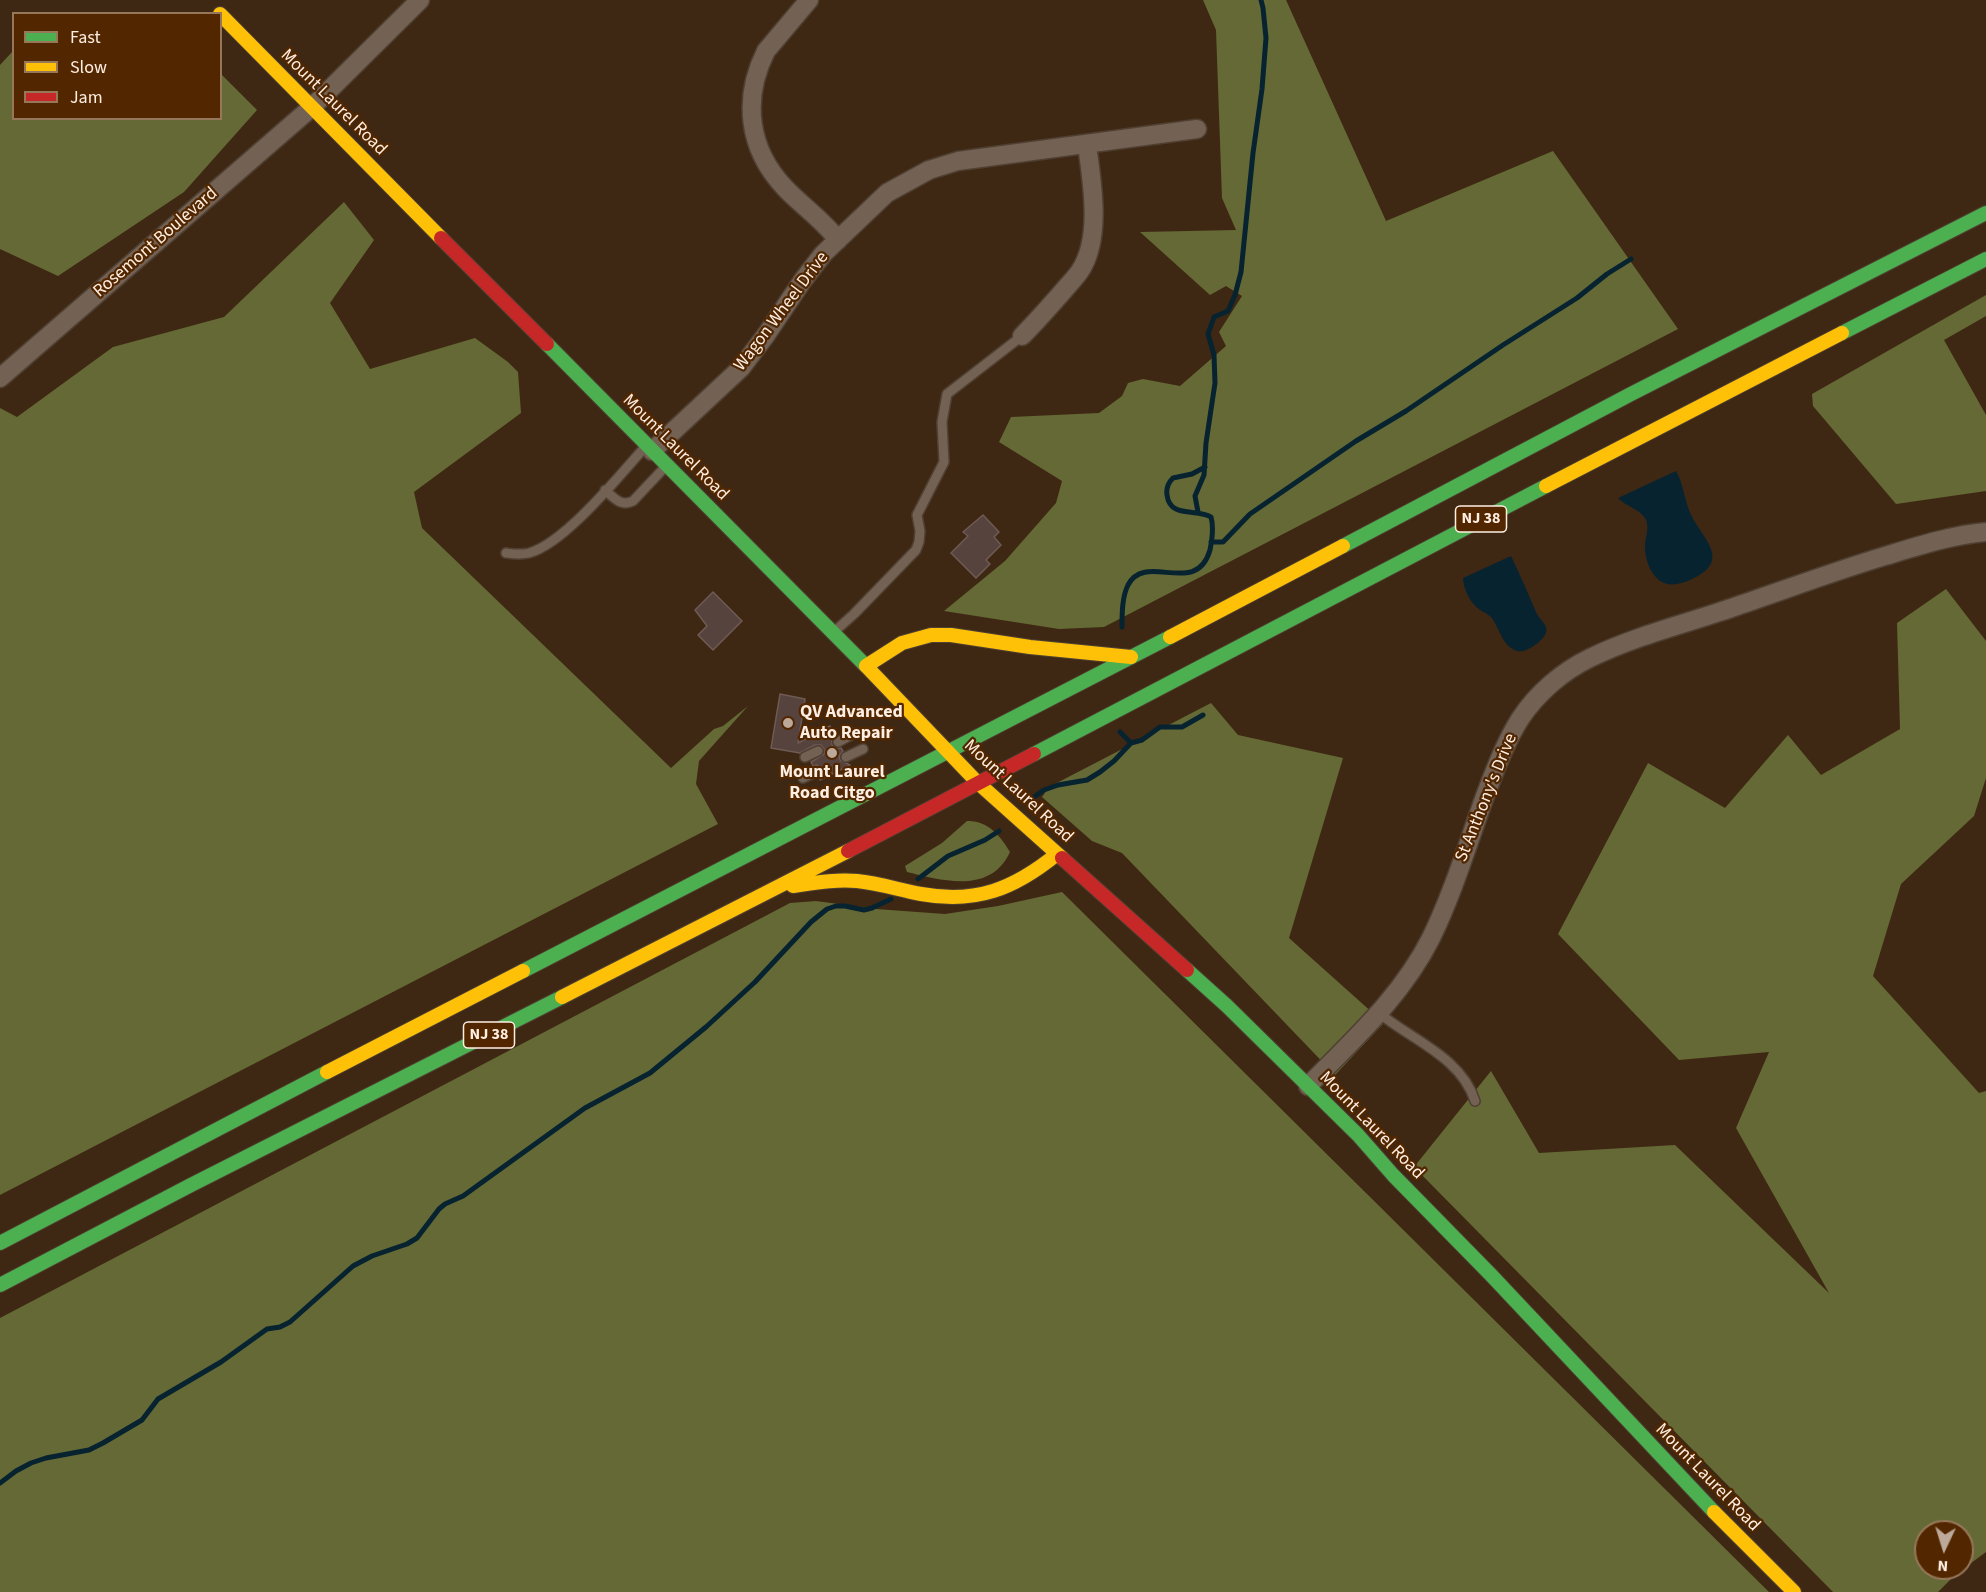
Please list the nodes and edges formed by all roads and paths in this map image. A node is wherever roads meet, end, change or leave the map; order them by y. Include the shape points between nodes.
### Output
1 (420, 0) edge
2 (808, 0) edge
3 (222, 15) edge
4 (312, 107) junction
5 (1197, 129) dead end
6 (1087, 145) junction
7 (1986, 213) edge
8 (838, 240) junction
9 (1986, 259) edge
10 (1022, 336) joint
11 (0, 378) edge
12 (650, 448) junction
13 (666, 465) junction
14 (605, 490) junction
15 (1986, 532) edge
16 (506, 553) dead end
17 (833, 633) junction
18 (1131, 657) junction
19 (866, 666) junction
20 (855, 734) dead end
21 (838, 742) dead end
22 (863, 749) dead end
23 (818, 751) dead end
24 (949, 753) junction
25 (805, 757) dead end
26 (846, 757) dead end
27 (816, 772) dead end
28 (803, 778) dead end
29 (977, 782) junction
30 (1057, 854) junction
31 (774, 889) junction
32 (1379, 1012) junction
33 (1308, 1086) junction
34 (1475, 1101) dead end
35 (0, 1244) edge
36 (0, 1285) edge
37 (1794, 1592) edge

1 - 4 street, Rosemont Boulevard
2 - 8 street via 763,57 751,104 752,122 755,139 773,175
3 - 4 main road, Mount Laurel Road
4 - 11 street, Rosemont Boulevard
4 - 12 main road, Mount Laurel Road
5 - 6 street, Wagon Wheel Drive
6 - 8 street, Wagon Wheel Drive via 987,156 938,166 886,193
6 - 10 street via 1093,212 1088,252 1081,271
7 - 18 main road, NJ 38
8 - 12 street, Wagon Wheel Drive via 803,280 741,368
9 - 29 main road, NJ 38
10 - 17 lane via 947,394 942,422 944,462 917,515 920,531 916,550
12 - 13 main road, Mount Laurel Road
12 - 14 lane
13 - 14 lane via 629,503 623,504
13 - 17 main road, Mount Laurel Road
14 - 16 lane via 566,532 530,553
15 - 32 street, St Anthony's Drive via 1914,546 1849,566 1619,646 1563,674 1539,694 1505,745 1431,938 1415,966
17 - 19 main road, Mount Laurel Road
18 - 19 main road via 931,635 902,643
18 - 24 main road, NJ 38
19 - 24 main road, Mount Laurel Road
20 - 21 lane
22 - 26 lane
23 - 25 lane
24 - 29 main road, Mount Laurel Road
24 - 35 main road, NJ 38 via 200,1137
27 - 28 lane
29 - 30 main road, Mount Laurel Road
29 - 31 main road, NJ 38
30 - 31 main road via 1024,878 974,898 947,898 855,880
30 - 33 main road, Mount Laurel Road via 1227,1006
31 - 36 main road, NJ 38 via 248,1154
32 - 33 street, St Anthony's Drive
32 - 34 lane via 1451,1065 1472,1089
33 - 37 main road, Mount Laurel Road

